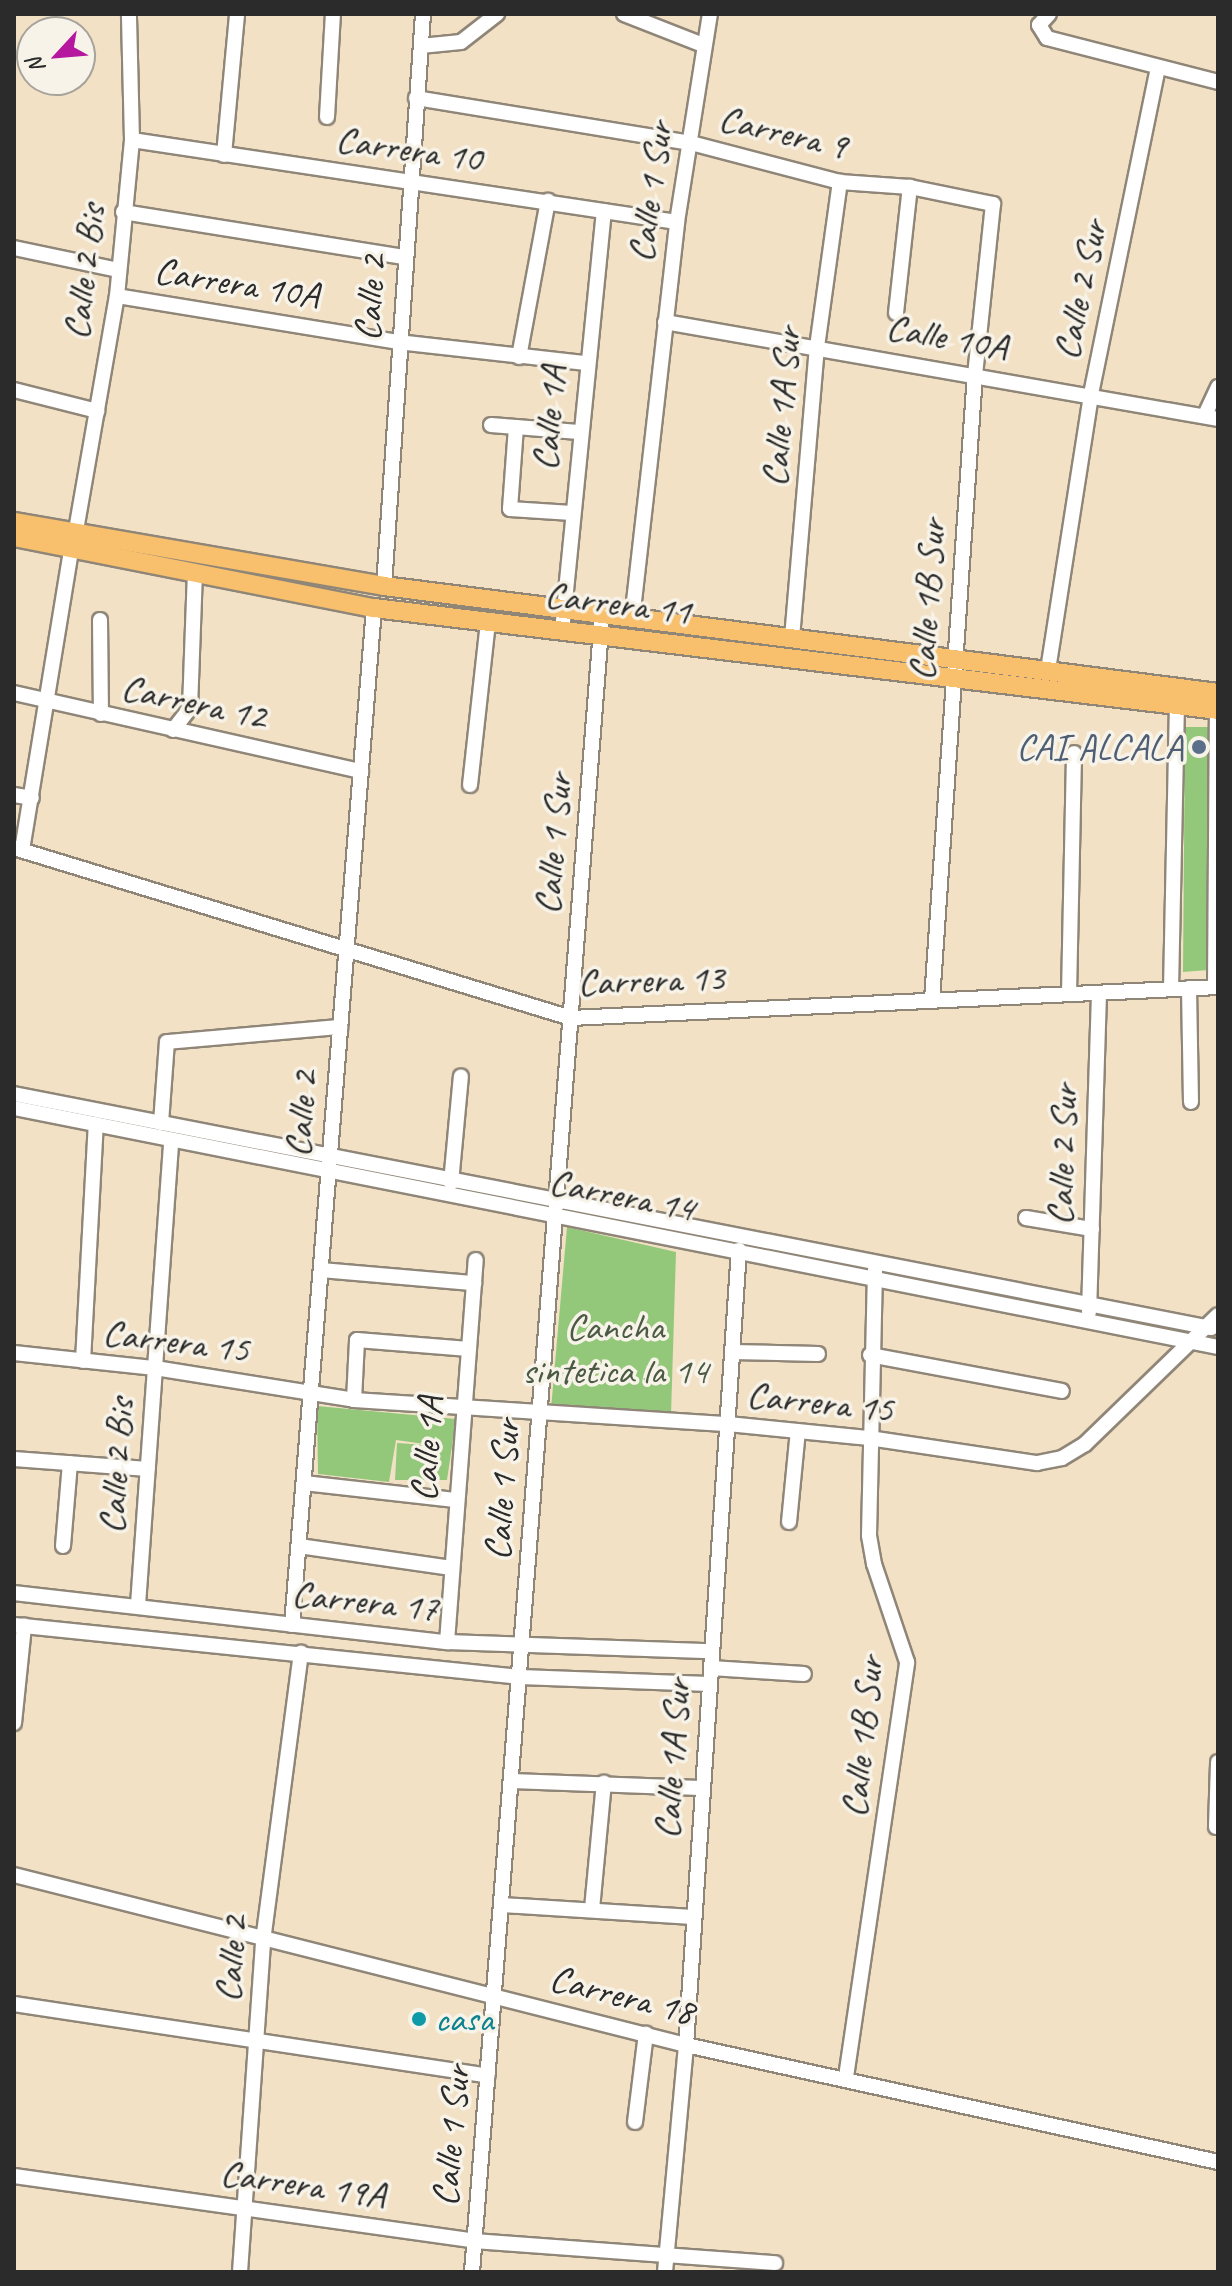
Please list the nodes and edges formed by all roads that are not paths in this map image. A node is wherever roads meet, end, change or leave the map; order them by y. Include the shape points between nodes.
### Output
1 (129, 14) edge
2 (237, 14) edge
3 (333, 14) edge
4 (423, 14) edge
5 (497, 14) edge
6 (624, 14) edge
7 (710, 14) edge
8 (1049, 14) edge
9 (703, 45) junction
10 (421, 46) junction
11 (1158, 68) junction
12 (1218, 82) edge
13 (416, 98) junction
14 (327, 117) dead end
15 (132, 140) junction
16 (691, 143) junction
17 (224, 155) junction
18 (410, 182) junction
19 (840, 182) junction
20 (910, 187) junction
21 (548, 201) junction
22 (993, 204) joint
23 (604, 211) junction
24 (123, 212) junction
25 (677, 222) junction
26 (14, 248) edge
27 (405, 257) junction
28 (118, 270) junction
29 (117, 296) junction
30 (896, 313) dead end
31 (665, 322) junction
32 (398, 342) junction
33 (817, 347) junction
34 (519, 357) junction
35 (586, 363) junction
36 (975, 374) junction
37 (1218, 387) edge
38 (14, 390) edge
39 (1091, 394) junction
40 (97, 411) junction
41 (1212, 417) edge
42 (491, 425) dead end
43 (516, 427) junction
44 (579, 432) junction
45 (572, 513) junction
46 (14, 522) edge
47 (14, 537) edge
48 (73, 543) junction
49 (195, 574) junction
50 (384, 586) junction
51 (374, 608) junction
52 (563, 611) junction
53 (632, 619) junction
54 (100, 620) dead end
55 (488, 622) junction
56 (602, 626) junction
57 (562, 631) junction
58 (792, 638) junction
59 (955, 658) junction
60 (1048, 670) junction
61 (954, 682) junction
62 (14, 693) edge
63 (1218, 693) edge
64 (1177, 697) junction
65 (47, 702) junction
66 (1218, 710) edge
67 (101, 714) junction
68 (173, 730) junction
69 (1074, 753) dead end
70 (361, 771) junction
71 (470, 785) dead end
72 (14, 795) edge
73 (32, 798) junction
74 (18, 849) edge
75 (346, 951) junction
76 (1216, 987) edge
77 (1189, 988) junction
78 (1171, 989) junction
79 (1099, 993) junction
80 (1069, 994) junction
81 (932, 1000) junction
82 (571, 1018) junction
83 (340, 1027) junction
84 (461, 1076) dead end
85 (14, 1094) edge
86 (1191, 1102) dead end
87 (14, 1108) edge
88 (161, 1123) junction
89 (96, 1124) junction
90 (171, 1140) junction
91 (329, 1164) junction
92 (451, 1183) junction
93 (556, 1209) junction
94 (1026, 1218) dead end
95 (1092, 1229) junction
96 (668, 1231) junction
97 (739, 1250) junction
98 (476, 1260) dead end
99 (321, 1270) junction
100 (875, 1270) junction
101 (474, 1283) junction
102 (1089, 1303) junction
103 (1218, 1315) edge
104 (1089, 1320) junction
105 (1212, 1329) edge
106 (1193, 1342) junction
107 (1218, 1347) edge
108 (469, 1349) junction
109 (732, 1352) junction
110 (14, 1353) edge
111 (818, 1354) dead end
112 (870, 1355) junction
113 (83, 1361) junction
114 (155, 1368) junction
115 (311, 1391) junction
116 (1062, 1391) dead end
117 (354, 1400) junction
118 (461, 1408) junction
119 (540, 1415) junction
120 (728, 1424) junction
121 (798, 1431) junction
122 (869, 1438) junction
123 (14, 1459) edge
124 (70, 1463) junction
125 (148, 1469) junction
126 (304, 1483) junction
127 (455, 1500) junction
128 (789, 1522) dead end
129 (63, 1546) dead end
130 (299, 1546) junction
131 (451, 1568) junction
132 (14, 1593) edge
133 (138, 1605) junction
134 (19, 1625) edge
135 (292, 1625) junction
136 (447, 1642) junction
137 (522, 1647) junction
138 (711, 1651) junction
139 (301, 1652) junction
140 (711, 1668) junction
141 (804, 1674) dead end
142 (520, 1677) junction
143 (709, 1684) junction
144 (14, 1723) edge
145 (1218, 1762) edge
146 (512, 1781) junction
147 (604, 1783) junction
148 (700, 1788) junction
149 (1216, 1827) dead end
150 (14, 1875) edge
151 (502, 1905) junction
152 (592, 1909) junction
153 (693, 1917) junction
154 (263, 1941) junction
155 (495, 1995) junction
156 (14, 2004) edge
157 (646, 2034) junction
158 (257, 2042) junction
159 (686, 2045) junction
160 (488, 2076) junction
161 (846, 2077) junction
162 (635, 2122) dead end
163 (1218, 2162) edge
164 (14, 2176) edge
165 (240, 2208) junction
166 (474, 2241) junction
167 (667, 2255) junction
168 (775, 2263) dead end
169 (240, 2272) edge
170 (472, 2272) edge
171 (665, 2272) edge

1 - 15 street, Calle 2 Bis
2 - 17 street
3 - 14 street
4 - 10 street, Calle 2
5 - 10 street via 461,42
6 - 9 street
7 - 9 street, Calle 1 Sur
8 - 11 street via 1039,25 1047,38
9 - 16 street, Calle 1 Sur
10 - 13 street, Calle 2
11 - 12 street
11 - 39 street, Calle 2 Sur
13 - 16 street, Carrera 9
13 - 18 street, Calle 2
15 - 17 street, Carrera 10
15 - 24 street, Calle 2 Bis
16 - 19 street, Carrera 9
16 - 25 street, Calle 1 Sur
17 - 18 street, Carrera 10
18 - 21 street, Carrera 10
18 - 27 street, Calle 2
19 - 20 street, Carrera 9
19 - 33 street, Calle 1A Sur
20 - 22 street, Carrera 9
20 - 30 street
21 - 23 street, Carrera 10
21 - 34 street, Calle 1A
22 - 36 street, Calle 1B Sur
23 - 25 street, Carrera 10
23 - 35 street, Calle 1A
24 - 27 street
24 - 28 street, Calle 2 Bis
25 - 31 street, Calle 1 Sur
26 - 28 street, Carrera 10A
27 - 32 street, Calle 2
28 - 29 street, Calle 2 Bis
29 - 32 street, Carrera 10A
29 - 40 street, Calle 2 Bis
31 - 33 street, Calle 10A
31 - 53 street, Calle 1 Sur
32 - 34 street, Carrera 10A
32 - 50 street, Calle 2
33 - 36 street, Calle 10A
33 - 58 street, Calle 1A Sur
34 - 35 street, Carrera 10A
35 - 44 street, Calle 1A
36 - 39 street, Calle 10A
36 - 59 street, Calle 1B Sur
37 - 41 street
38 - 40 street
39 - 41 street, Calle 10A
39 - 60 street, Calle 2 Sur
40 - 48 street, Calle 2 Bis
42 - 43 street
43 - 44 street
43 - 45 street via 510,509
44 - 45 street, Calle 1A
45 - 52 street, Calle 1A
46 - 48 main road, Carrera 11
47 - 48 main road, Carrera 11
48 - 49 main road, Carrera 11
48 - 50 main road, Carrera 11
48 - 65 street, Calle 2 Bis
49 - 51 main road, Carrera 11
49 - 68 street via 190,708
50 - 52 main road, Carrera 11
51 - 55 main road, Carrera 11
51 - 70 street, Calle 2
52 - 56 main road, Carrera 11
52 - 57 street, Calle 1A
53 - 56 main road, Carrera 11
53 - 58 main road, Carrera 11
54 - 67 street
55 - 57 main road, Carrera 11
55 - 71 street
56 - 57 main road, Carrera 11
56 - 61 main road, Carrera 11
56 - 82 street, Calle 1 Sur
58 - 59 main road, Carrera 11
59 - 60 main road, Carrera 11
59 - 61 street, Calle 1B Sur
60 - 64 main road, Carrera 11
61 - 64 main road, Carrera 11
61 - 81 street, Calle 1B Sur
62 - 65 street, Carrera 12
63 - 64 main road, Carrera 11
64 - 66 main road, Carrera 11
64 - 78 street
65 - 67 street, Carrera 12
65 - 73 street, Calle 2 Bis
66 - 76 street
67 - 68 street, Carrera 12
68 - 70 street, Carrera 12
69 - 80 street
70 - 75 street, Calle 2
72 - 73 street
73 - 74 street, Calle 2 Bis
74 - 75 street, Carrera 13
75 - 82 street, Carrera 13
75 - 83 street, Calle 2
76 - 77 street, Carrera 13
77 - 78 street, Carrera 13
77 - 86 street
78 - 79 street, Carrera 13
79 - 80 street, Carrera 13
79 - 95 street, Calle 2 Sur
80 - 81 street, Carrera 13
81 - 82 street, Carrera 13
82 - 93 street, Calle 1 Sur
83 - 88 street via 167,1042
83 - 91 street, Calle 2
84 - 92 street
85 - 88 street, Carrera 14
87 - 89 street, Carrera 14
88 - 91 street, Carrera 14
89 - 90 street, Carrera 14
89 - 113 street
90 - 91 street, Carrera 14
90 - 114 street, Calle 2 Bis
91 - 92 street, Carrera 14
91 - 93 street, Carrera 14
91 - 99 street, Calle 2
92 - 93 street, Carrera 14
93 - 96 street, Carrera 14
93 - 119 street, Calle 1 Sur
94 - 95 street
95 - 102 street, Calle 2 Sur
96 - 97 street, Carrera 14
96 - 100 street, Carrera 14
97 - 100 street, Carrera 14
97 - 109 street, Calle 1A Sur
98 - 101 street, Calle 1A
99 - 101 street
99 - 115 street, Calle 2
100 - 102 street, Carrera 14
100 - 104 street, Carrera 14
100 - 112 street, Calle 1B Sur
101 - 108 street, Calle 1A
102 - 104 street, Calle 2 Sur
102 - 105 street, Carrera 14
103 - 105 street, Carrera 15
104 - 106 street, Carrera 14
105 - 106 street, Carrera 15
106 - 107 street, Carrera 14
106 - 122 street, Carrera 15 via 1085,1444 1062,1458 1037,1463
108 - 117 street via 357,1340
108 - 118 street, Calle 1A
109 - 111 street
109 - 120 street, Calle 1A Sur
110 - 113 street, Carrera 15
112 - 116 street
112 - 122 street, Calle 1B Sur
113 - 114 street, Carrera 15
114 - 115 street, Carrera 15
114 - 125 street, Calle 2 Bis
115 - 117 street, Carrera 15
115 - 126 street, Calle 2
117 - 118 street, Carrera 15
118 - 119 street, Carrera 15
118 - 127 street, Calle 1A
119 - 120 street, Carrera 15
119 - 137 street, Calle 1 Sur
120 - 121 street, Carrera 15
120 - 138 street, Calle 1A Sur
121 - 122 street, Carrera 15
121 - 128 street
122 - 161 street, Calle 1B Sur via 874,1564 907,1662
123 - 124 street
124 - 125 street
124 - 129 street
125 - 133 street, Calle 2 Bis
126 - 127 street
126 - 130 street, Calle 2
127 - 131 street, Calle 1A
130 - 131 street
130 - 135 street, Calle 2
131 - 136 street, Calle 1A
132 - 133 street, Carrera 17
133 - 135 street, Carrera 17
134 - 139 street, Carrera 17
134 - 144 street
135 - 136 street, Carrera 17
136 - 137 street, Carrera 17
137 - 138 street, Carrera 17
137 - 142 street, Calle 1 Sur
138 - 140 street, Calle 1A Sur
139 - 142 street, Carrera 17
139 - 154 street, Calle 2
140 - 141 street
140 - 143 street, Calle 1A Sur
142 - 143 street, Carrera 17
142 - 146 street, Calle 1 Sur
143 - 148 street, Calle 1A Sur
145 - 149 street
146 - 147 street
146 - 151 street, Calle 1 Sur
147 - 148 street
147 - 152 street
148 - 153 street, Calle 1A Sur
150 - 154 street, Carrera 18
151 - 152 street
151 - 155 street, Calle 1 Sur
152 - 153 street
153 - 159 street, Calle 1A Sur
154 - 155 street, Carrera 18
154 - 158 street, Calle 2
155 - 157 street, Carrera 18
155 - 160 street, Calle 1 Sur
156 - 158 street
157 - 159 street, Carrera 18
157 - 162 street
158 - 160 street
158 - 165 street, Calle 2
159 - 161 street, Carrera 18
159 - 167 street, Calle 1A Sur
160 - 166 street, Calle 1 Sur
161 - 163 street, Carrera 18
164 - 165 street, Carrera 19A
165 - 166 street, Carrera 19A
165 - 169 street, Calle 2
166 - 167 street, Carrera 19A
166 - 170 street, Calle 1 Sur
167 - 168 street, Carrera 19A
167 - 171 street, Calle 1A Sur

